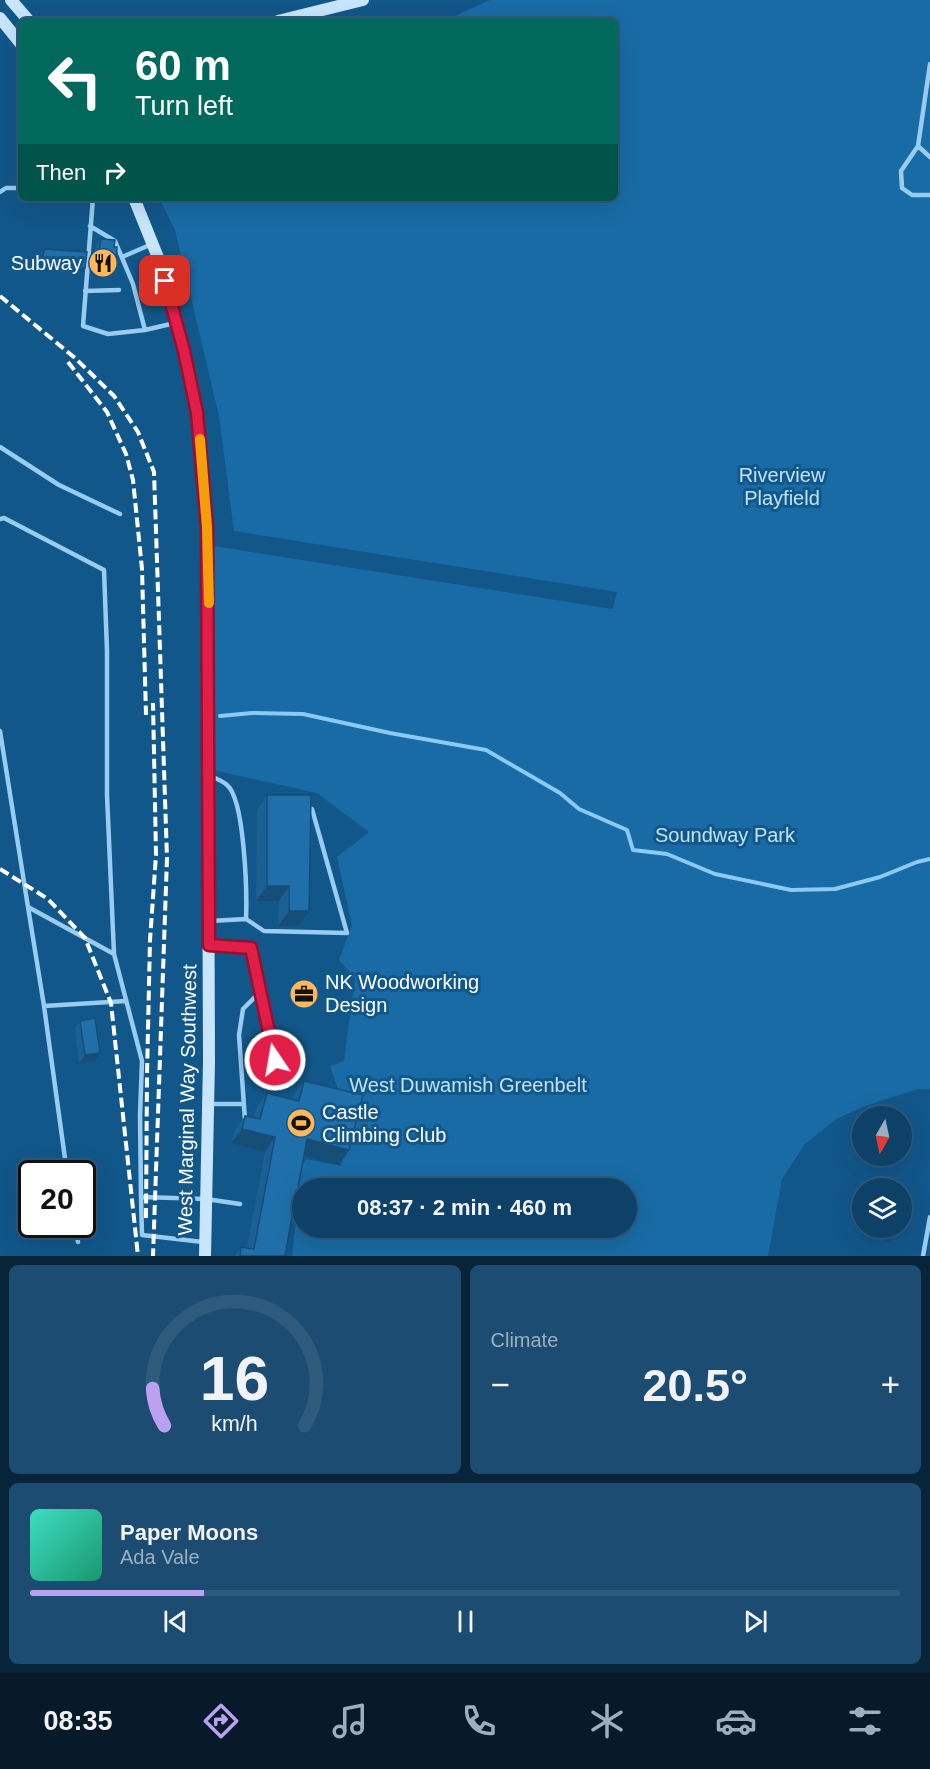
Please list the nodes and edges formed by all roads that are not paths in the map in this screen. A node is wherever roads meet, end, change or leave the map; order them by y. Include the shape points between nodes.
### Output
1 (11, 0) edge
2 (356, 1) edge
3 (0, 18) edge
4 (26, 18) edge
5 (290, 18) edge
6 (10, 29) edge
7 (930, 64) edge
8 (918, 146) junction
9 (930, 157) edge
10 (18, 188) edge
11 (0, 192) edge
12 (930, 195) edge
13 (93, 201) edge
14 (135, 201) edge
15 (90, 226) junction
16 (153, 244) junction
17 (122, 257) junction
18 (119, 290) dead end
19 (85, 291) junction
20 (176, 323) junction
21 (145, 330) junction
22 (0, 447) edge
23 (120, 514) dead end
24 (0, 519) edge
25 (0, 731) edge
26 (208, 776) junction
27 (312, 809) edge
28 (28, 907) junction
29 (246, 919) junction
30 (208, 921) junction
31 (209, 945) junction
32 (114, 954) junction
33 (260, 992) junction
34 (126, 1001) junction
35 (44, 1006) junction
36 (275, 1060) dead end
37 (208, 1104) junction
38 (244, 1104) junction
39 (245, 1125) edge
40 (65, 1160) edge
41 (141, 1197) junction
42 (206, 1199) junction
43 (240, 1204) dead end
44 (930, 1217) edge
45 (77, 1238) edge
46 (78, 1242) dead end
47 (205, 1243) junction
48 (205, 1256) edge
49 (923, 1256) edge

1 - 4 main road
2 - 5 main road
3 - 6 main road
7 - 8 lane
8 - 9 lane
8 - 12 lane via 901,171 902,188 912,195
10 - 11 lane
13 - 15 lane
14 - 16 main road, West Marginal Way Southwest
15 - 17 lane via 115,241
15 - 19 lane
16 - 17 lane
16 - 20 main road, West Marginal Way Southwest
17 - 21 lane
18 - 19 lane
19 - 21 lane via 83,326 108,334
20 - 21 lane
20 - 26 main road, West Marginal Way Southwest via 197,413 207,527
22 - 23 lane via 59,485
24 - 32 lane via 104,570 106,795
25 - 28 lane
26 - 29 lane via 228,785 236,802 242,831
26 - 30 main road, West Marginal Way Southwest
27 - 29 lane via 347,933 264,932
28 - 32 lane
28 - 35 lane
29 - 30 lane
30 - 31 main road, West Marginal Way Southwest
31 - 33 lane via 251,948
31 - 37 main road, West Marginal Way Southwest
32 - 34 lane
33 - 36 lane
33 - 38 lane via 243,1009 239,1035
34 - 35 lane
34 - 41 lane via 142,1061
35 - 40 lane
37 - 38 lane
37 - 42 main road, West Marginal Way Southwest
38 - 39 lane
41 - 42 lane
41 - 47 lane via 142,1235
42 - 43 lane
42 - 47 main road, West Marginal Way Southwest
44 - 49 lane
45 - 46 lane
47 - 48 main road, West Marginal Way Southwest

